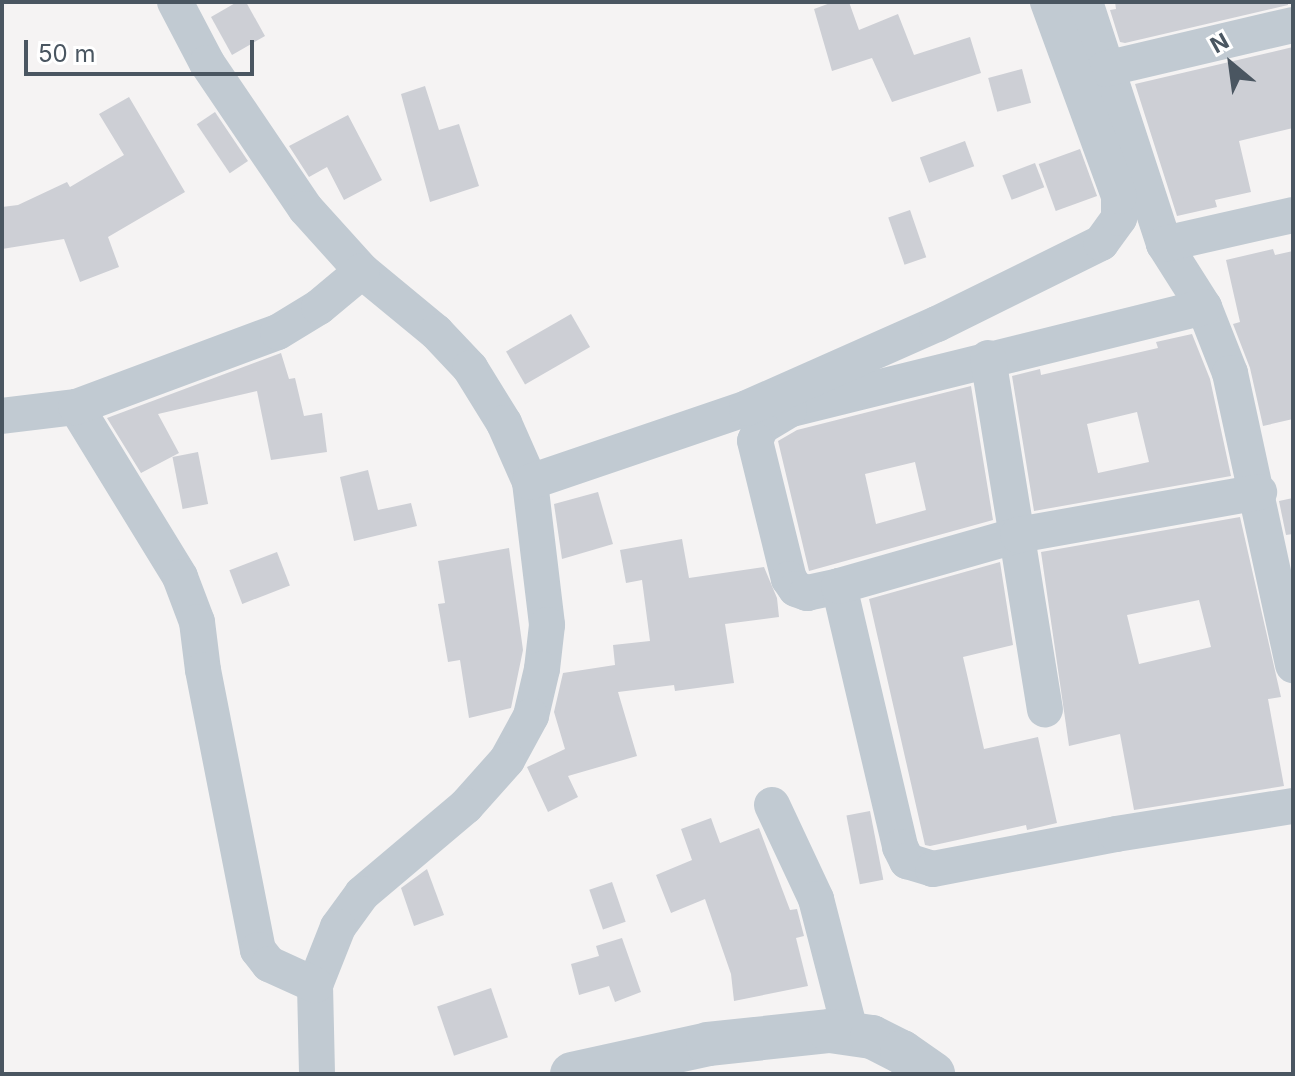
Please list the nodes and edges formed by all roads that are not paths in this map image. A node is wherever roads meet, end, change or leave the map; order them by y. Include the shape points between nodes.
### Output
1 (175, 2) edge
2 (1048, 2) edge
3 (1085, 2) edge
4 (1293, 25) edge
5 (1105, 69) junction
6 (1293, 215) edge
7 (1164, 244) junction
8 (362, 271) junction
9 (1204, 307) junction
10 (988, 358) junction
11 (76, 407) junction
12 (2, 416) edge
13 (530, 482) junction
14 (1259, 492) junction
15 (1018, 535) junction
16 (839, 586) junction
17 (1293, 661) edge
18 (1045, 709) dead end
19 (772, 805) dead end
20 (1293, 806) edge
21 (315, 985) junction
22 (851, 1034) junction
23 (317, 1074) edge
24 (572, 1074) edge
25 (933, 1074) edge

1 - 8 street via 207,63 306,209
2 - 13 street via 1119,196 1119,218 1101,243 937,324 747,408
3 - 5 street
4 - 5 street
5 - 7 street
6 - 7 street
7 - 9 street
8 - 11 street via 310,314 278,332
8 - 13 street via 436,332 470,368 504,423
9 - 10 street
9 - 14 street via 1230,373
10 - 15 street
10 - 16 street via 789,410 761,427 755,441 789,579 807,593
11 - 12 street
11 - 21 street via 180,577 197,622 258,950 269,964
13 - 21 street via 547,625 531,716 507,760 466,806 362,894 338,927
14 - 15 street
14 - 17 street
15 - 16 street
15 - 18 street
16 - 20 street via 907,861 933,869
19 - 22 street via 816,899
21 - 23 street
22 - 24 street via 830,1031 708,1044
22 - 25 street via 872,1037

